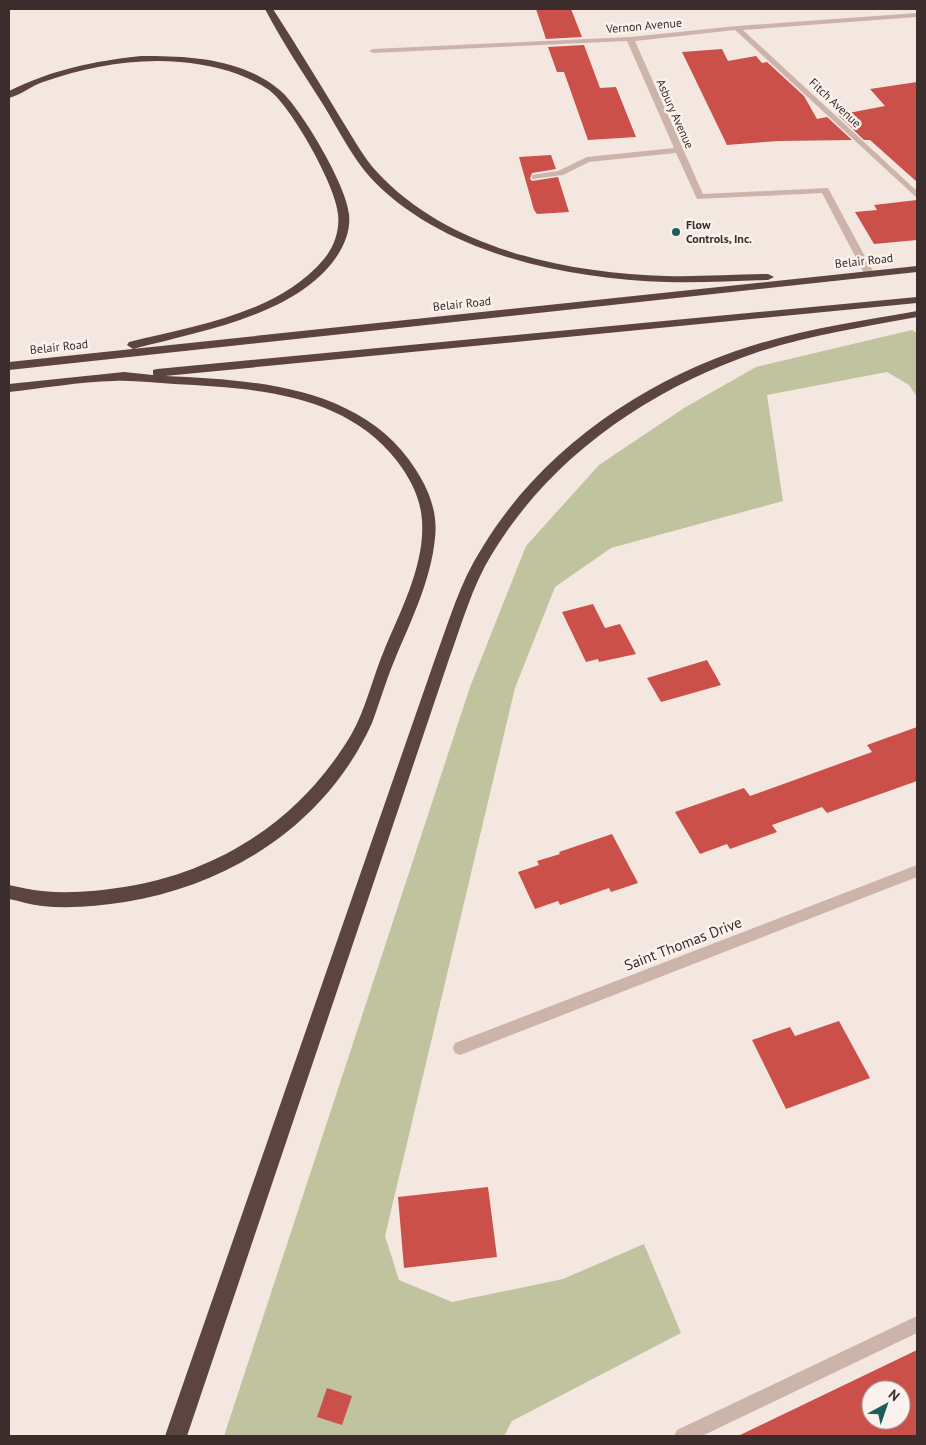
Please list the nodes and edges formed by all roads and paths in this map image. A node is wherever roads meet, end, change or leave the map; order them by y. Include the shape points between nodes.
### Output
1 (269, 9) edge
2 (917, 15) edge
3 (737, 28) junction
4 (630, 39) junction
5 (373, 51) dead end
6 (9, 94) edge
7 (679, 150) junction
8 (535, 178) dead end
9 (917, 194) edge
10 (917, 269) edge
11 (870, 275) junction
12 (917, 300) edge
13 (917, 314) edge
14 (87, 358) junction
15 (9, 366) edge
16 (115, 377) junction
17 (9, 388) edge
18 (917, 871) edge
19 (9, 892) edge
20 (460, 1048) dead end
21 (917, 1324) edge
22 (176, 1436) edge
23 (683, 1436) edge

1 - 11 highway via 372,173 410,206 470,239 552,265 606,273 665,278
2 - 3 street, Vernon Avenue
3 - 4 street, Vernon Avenue
3 - 9 street, Fitch Avenue
4 - 5 street, Vernon Avenue
4 - 7 street, Asbury Avenue
6 - 14 highway via 57,73 140,58 191,60 234,70 271,88 288,103 344,206 342,234 327,261 285,295 226,320
7 - 8 street via 587,160 560,173
7 - 11 street, Asbury Avenue via 700,197 825,190
10 - 11 highway, Belair Road
11 - 14 highway, Belair Road
12 - 16 highway
13 - 22 highway via 800,336 712,365 644,397 606,421 567,454 512,515 487,551 467,592 442,659
14 - 15 highway, Belair Road
16 - 17 highway
16 - 19 highway via 269,389 303,396 364,423 408,464 419,487 429,521 426,560 358,735 322,792 278,831 230,862 179,883 112,896 47,899
18 - 20 street, Saint Thomas Drive
21 - 23 street

